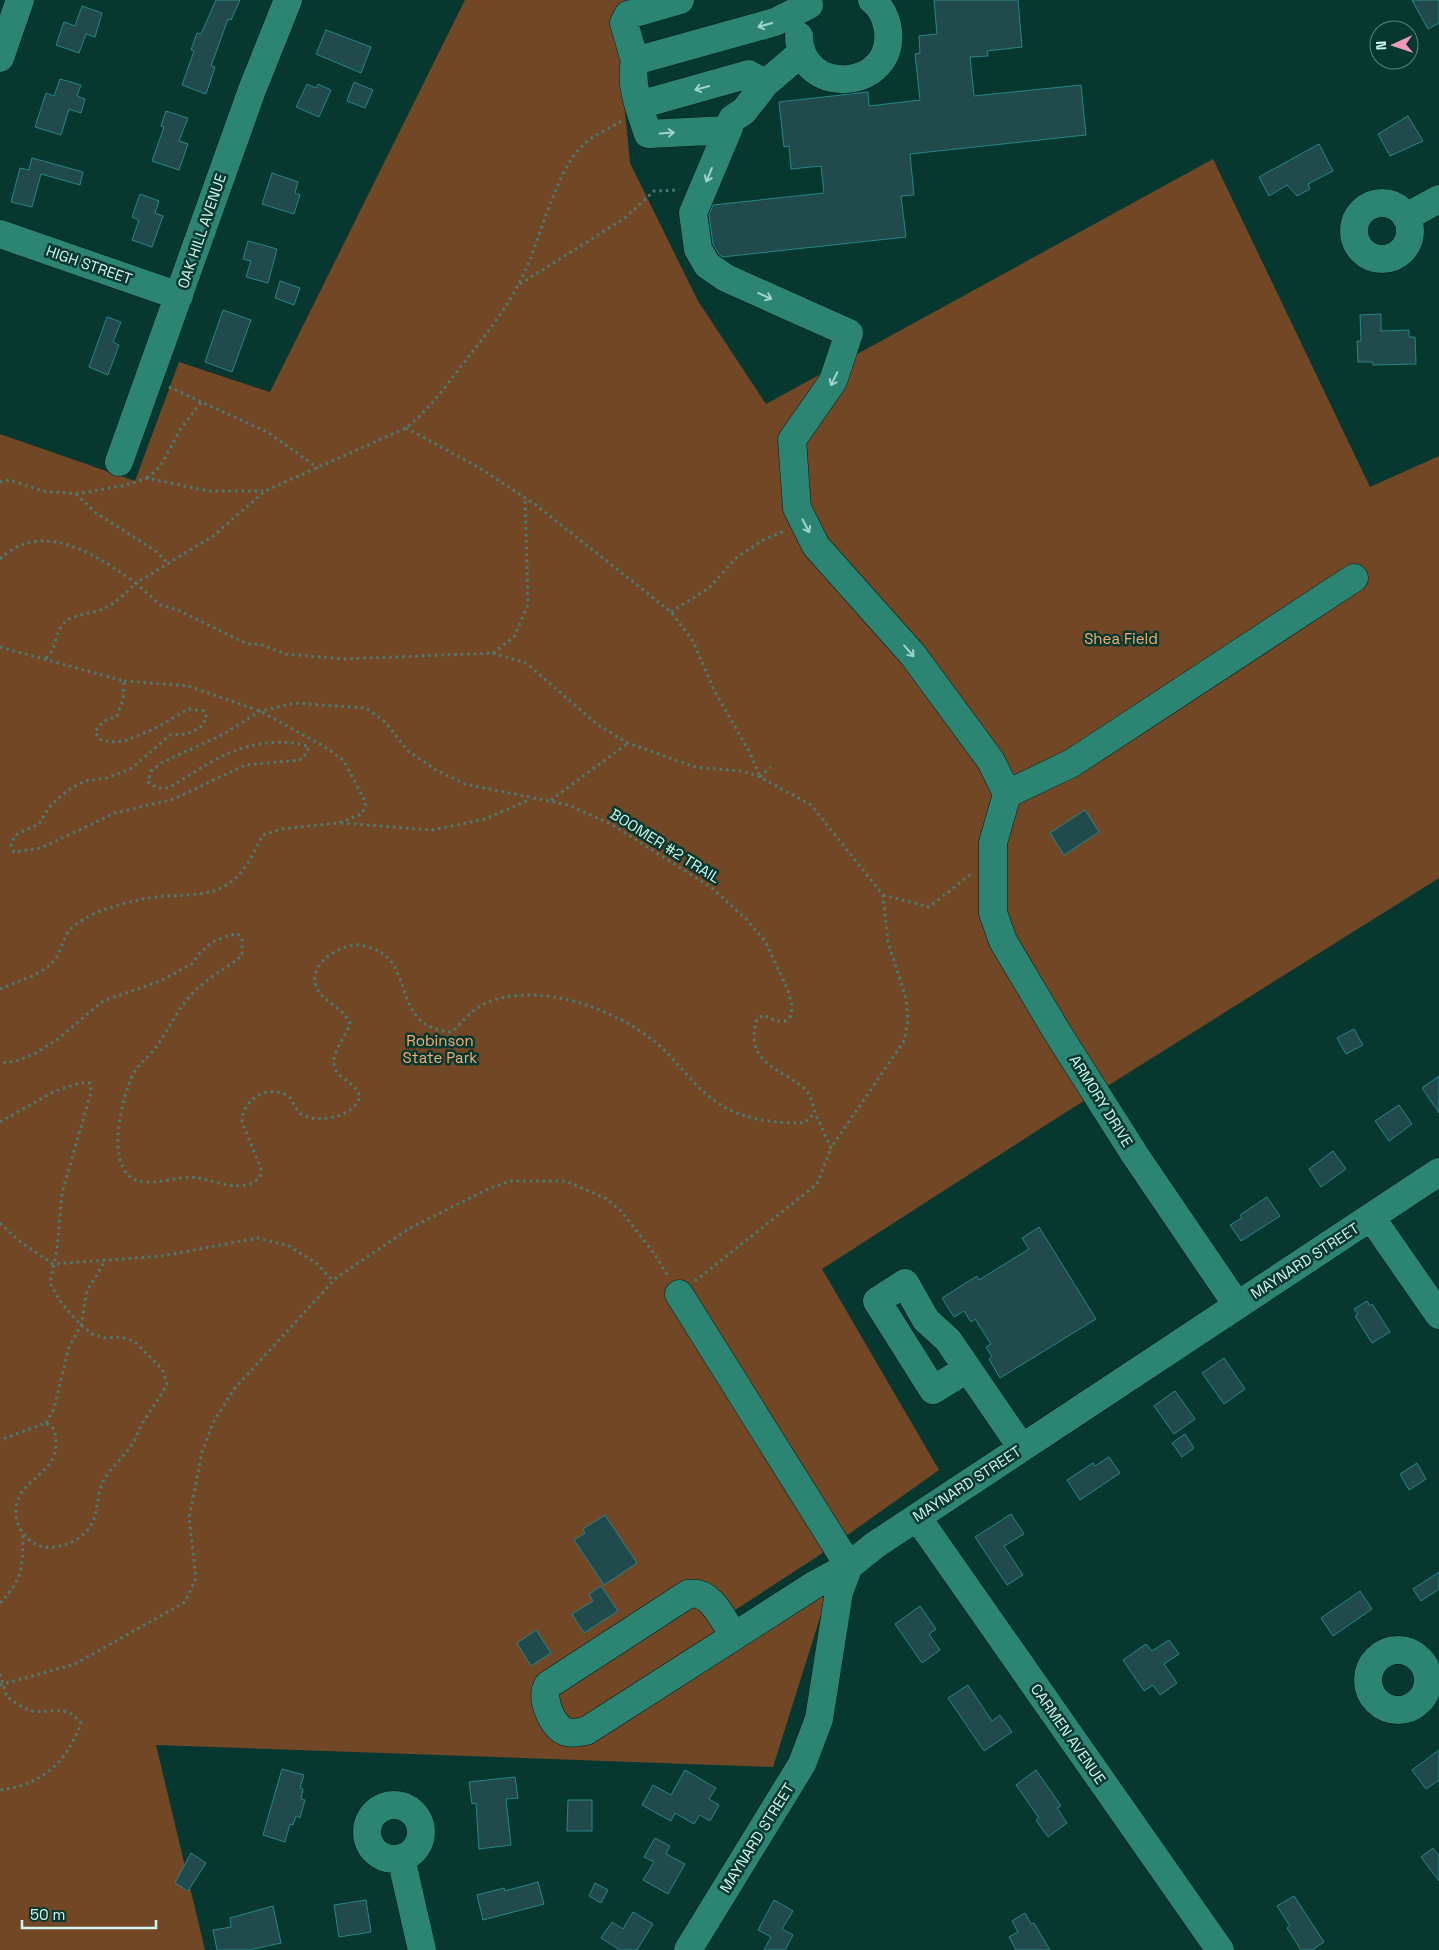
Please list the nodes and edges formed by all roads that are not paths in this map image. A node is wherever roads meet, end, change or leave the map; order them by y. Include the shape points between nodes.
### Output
1 (20, 0) edge
2 (288, 0) edge
3 (680, 0) edge
4 (872, 0) edge
5 (812, 3) edge
6 (801, 53) junction
7 (0, 58) edge
8 (635, 61) junction
9 (765, 84) junction
10 (639, 105) junction
11 (728, 130) junction
12 (1439, 198) edge
13 (1406, 217) dead end
14 (0, 234) edge
15 (179, 296) junction
16 (119, 462) dead end
17 (1354, 578) dead end
18 (1007, 794) junction
19 (1439, 1172) edge
20 (1372, 1216) junction
21 (679, 1294) road end
22 (1237, 1305) junction
23 (1439, 1315) edge
24 (967, 1368) dead end
25 (1022, 1448) junction
26 (917, 1517) junction
27 (849, 1566) junction
28 (734, 1636) junction
29 (401, 1858) dead end
30 (422, 1950) edge
31 (688, 1950) edge
32 (1220, 1950) edge

1 - 7 street
2 - 15 street, OAK HILL AVENUE via 261,66
3 - 8 street via 628,15 624,23
4 - 6 street via 885,17 888,35 885,53 874,68 850,80 832,79 816,71
5 - 6 street via 798,30
5 -> 8 street via 775,22
6 - 9 street
8 - 10 street via 633,69
9 -> 10 street via 748,74
9 - 11 street via 744,111 732,119
10 -> 11 street via 648,134
11 -> 18 street via 693,213 698,250 708,265 726,278 849,333 834,381 792,440 797,508 816,546 913,655 991,761
12 - 13 street
14 - 15 street, HIGH STREET
15 - 16 street, OAK HILL AVENUE
17 - 18 street via 1072,763
18 - 22 street, ARMORY DRIVE via 993,843 994,913 1003,941 1135,1155
19 - 20 street, MAYNARD STREET
20 - 22 street, MAYNARD STREET
20 - 23 street
21 - 27 street
22 - 25 street, MAYNARD STREET
24 - 25 street
25 - 26 street, MAYNARD STREET
26 - 27 street, MAYNARD STREET
26 - 32 street, CARMEN AVENUE
27 - 28 street
27 - 31 street, MAYNARD STREET via 839,1592 819,1719 808,1751
28 - 28 street via 586,1731 566,1732 544,1700 548,1685 688,1594 695,1592 708,1597
29 - 30 street

